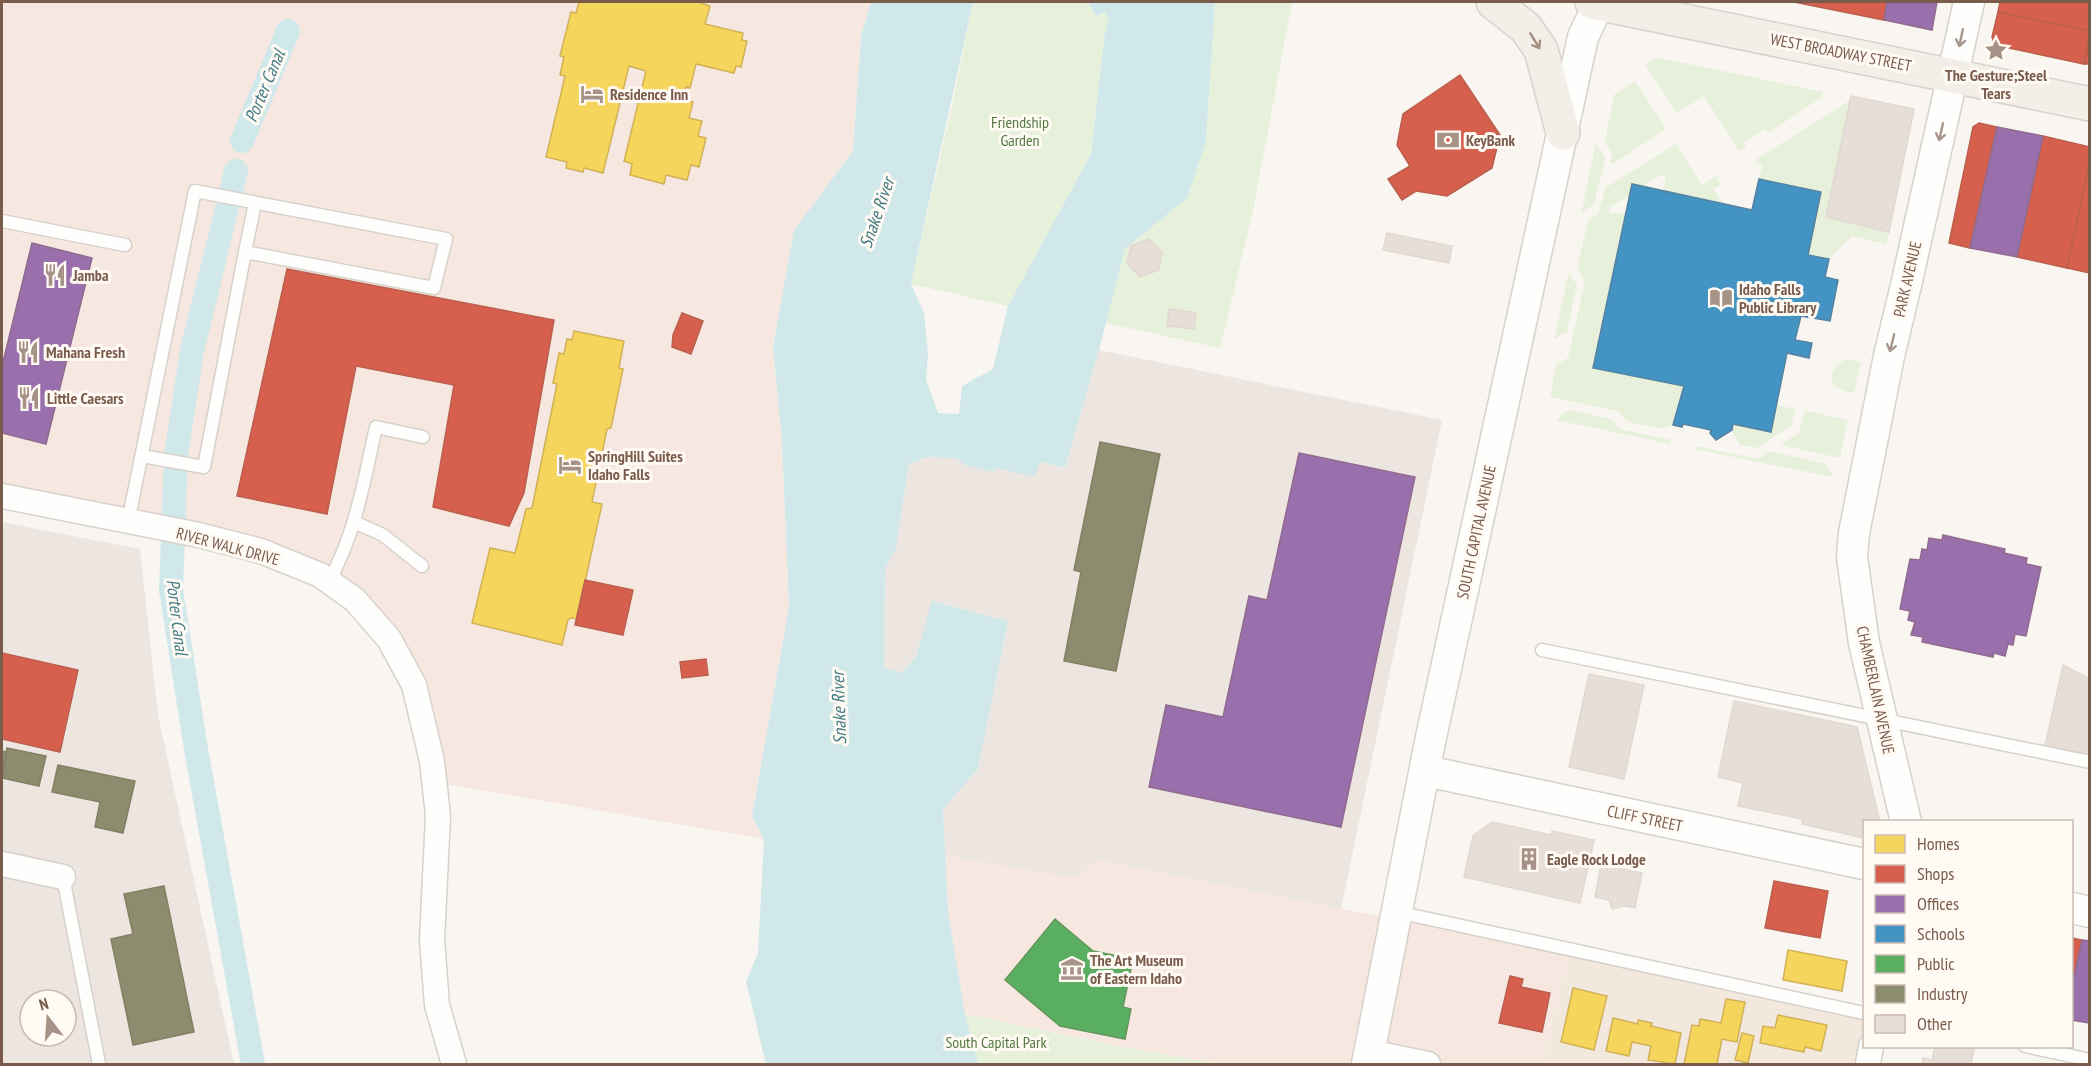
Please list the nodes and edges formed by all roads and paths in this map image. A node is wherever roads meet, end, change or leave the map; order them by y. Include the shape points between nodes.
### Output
1 (1493, 2) edge
2 (1597, 2) edge
3 (1969, 2) edge
4 (1953, 75) junction
5 (2090, 104) edge
6 (1563, 133) junction
7 (255, 203) junction
8 (2, 221) edge
9 (125, 245) dead end
10 (245, 252) junction
11 (423, 437) dead end
12 (142, 456) junction
13 (2, 496) edge
14 (354, 522) junction
15 (136, 524) junction
16 (1852, 557) joint
17 (422, 566) dead end
18 (329, 581) junction
19 (1542, 650) dead end
20 (1881, 721) junction
21 (2090, 762) edge
22 (1426, 771) junction
23 (1906, 820) edge
24 (2, 864) edge
25 (1863, 864) edge
26 (63, 877) joint
27 (2073, 908) edge
28 (1397, 912) junction
29 (2090, 912) edge
30 (1863, 1013) edge
31 (1871, 1048) edge
32 (2030, 1048) edge
33 (1368, 1058) edge
34 (2090, 1060) edge
35 (99, 1065) edge
36 (454, 1065) edge
37 (1428, 1065) edge
38 (1868, 1065) edge

1 -> 6 main road via 1527,27 1541,50
2 - 4 main road, WEST BROADWAY STREET
2 - 6 street, SOUTH CAPITAL AVENUE via 1583,37
3 -> 4 street, PARK AVENUE
4 - 5 main road, WEST BROADWAY STREET
4 -> 16 street, PARK AVENUE via 1889,356
6 - 22 street, SOUTH CAPITAL AVENUE
7 - 10 lane
7 - 10 lane via 446,239 434,288
7 - 12 lane via 195,191
8 - 9 lane
10 - 12 lane via 204,467
11 - 14 lane via 375,427
12 - 15 lane
13 - 15 street, RIVER WALK DRIVE
14 - 17 lane via 383,535
14 - 18 lane
15 - 18 street, RIVER WALK DRIVE via 261,551
16 - 20 street, CHAMBERLAIN AVENUE via 1864,643
18 - 36 street, RIVER WALK DRIVE via 355,600 389,639 414,685 432,761 438,816 432,939 437,1005
19 - 20 lane
20 - 21 lane
20 - 23 street, CHAMBERLAIN AVENUE
22 - 25 street, CLIFF STREET
22 - 28 street, SOUTH CAPITAL AVENUE
24 - 26 street
26 - 35 lane
27 - 29 street
28 - 30 lane
28 - 33 street, SOUTH CAPITAL AVENUE
31 - 38 street
32 - 34 lane
33 - 37 street

